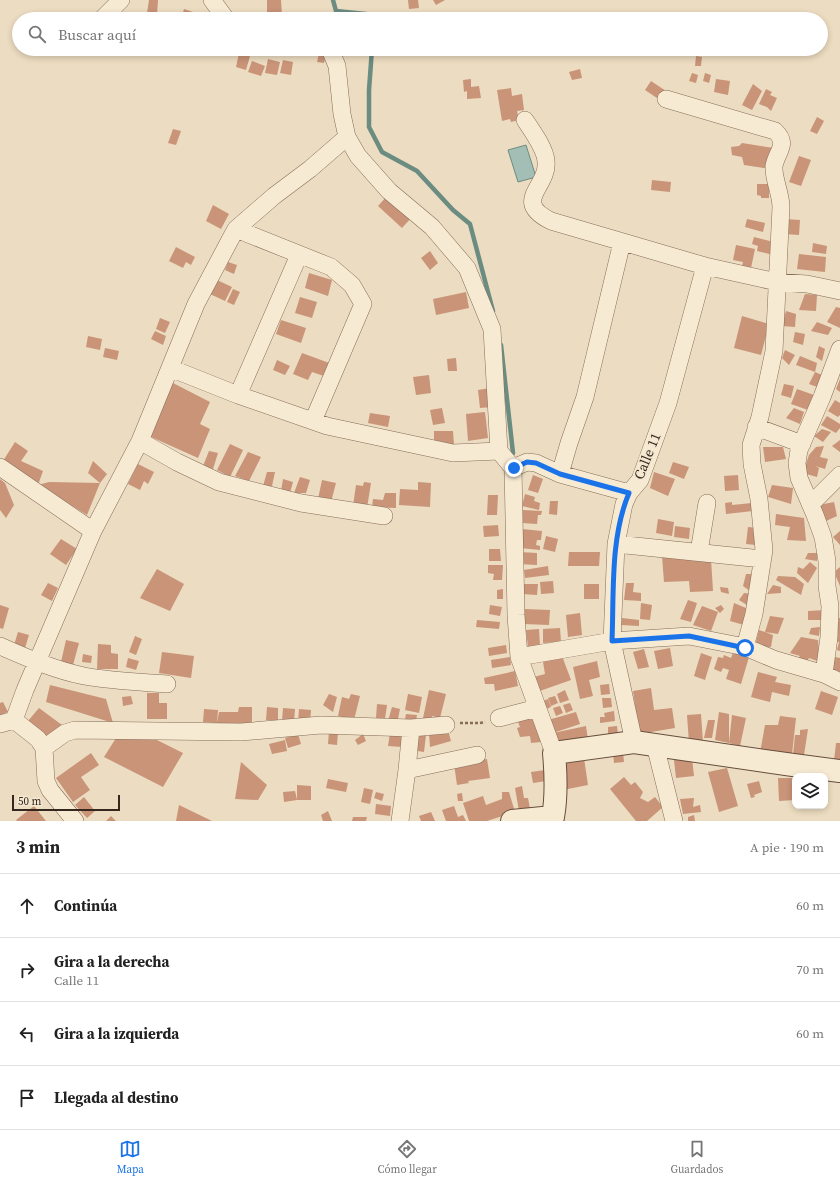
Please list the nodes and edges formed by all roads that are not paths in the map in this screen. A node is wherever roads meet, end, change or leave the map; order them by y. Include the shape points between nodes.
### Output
1 (120, 0) edge
2 (212, 0) edge
3 (109, 12) edge
4 (221, 12) edge
5 (332, 56) edge
6 (666, 99) dead end
7 (525, 120) dead end
8 (347, 137) junction
9 (236, 229) junction
10 (622, 242) junction
11 (299, 255) junction
12 (704, 266) junction
13 (777, 282) junction
14 (840, 291) edge
15 (838, 359) edge
16 (170, 368) junction
17 (238, 395) junction
18 (313, 421) junction
19 (756, 427) junction
20 (140, 441) junction
21 (802, 444) junction
22 (499, 451) junction
23 (0, 467) edge
24 (514, 468) junction
25 (560, 474) junction
26 (838, 481) edge
27 (629, 493) junction
28 (707, 503) dead end
29 (811, 504) junction
30 (384, 516) dead end
31 (93, 531) junction
32 (616, 544) junction
33 (699, 552) junction
34 (833, 557) edge
35 (762, 558) junction
36 (612, 641) junction
37 (0, 646) edge
38 (745, 648) junction
39 (519, 657) junction
40 (38, 663) junction
41 (824, 674) junction
42 (840, 682) edge
43 (167, 684) dead end
44 (537, 708) junction
45 (499, 718) road end
46 (7, 722) edge
47 (446, 725) road end
48 (411, 728) junction
49 (634, 742) junction
50 (655, 745) junction
51 (44, 748) junction
52 (554, 753) junction
53 (477, 755) dead end
54 (407, 770) junction
55 (840, 771) edge
56 (552, 819) edge
57 (75, 821) edge
58 (400, 821) edge
59 (512, 821) edge
60 (674, 821) edge

1 - 3 street
2 - 4 street
5 - 8 street
6 - 13 street via 775,131 781,136 782,143 774,166 781,200
7 - 10 street via 546,161 545,174 533,195 533,207 551,221
8 - 9 street
8 - 22 street via 358,156 378,179 432,227 467,268 492,329
9 - 11 street
9 - 16 street via 196,304
10 - 12 street
10 - 25 street via 585,397
11 - 17 street
11 - 18 street via 331,267 352,285 363,304
12 - 13 street
12 - 27 street, Calle 11 via 668,403 640,480
13 - 14 street via 807,284
13 - 19 street via 774,351
15 - 21 street
16 - 17 street
16 - 20 street
17 - 18 street
18 - 22 street via 334,428 453,452
19 - 21 street
19 - 35 street via 751,445 764,550
20 - 30 street via 220,482 301,503
20 - 31 street
21 - 29 street via 797,463 799,478
22 - 24 street
23 - 31 street
24 - 25 street via 527,462 536,463
24 - 39 street
25 - 27 street
26 - 29 street
27 - 32 street, Calle 11 via 624,504
28 - 33 street
29 - 34 street
31 - 40 street
32 - 33 street
32 - 36 street, Calle 11
33 - 35 street
34 - 41 street via 827,586 830,606 829,637
35 - 38 street via 754,614
36 - 38 street via 689,636
36 - 39 street
36 - 49 street, Calle 11
37 - 40 street
38 - 41 street
39 - 44 street
40 - 43 street via 83,676
40 - 46 street
41 - 42 street
44 - 45 street
44 - 52 street
46 - 51 street via 38,739
47 - 48 street
48 - 51 street via 321,725 242,732 75,730 65,733
48 - 54 street
49 - 50 street
49 - 52 street
50 - 55 street
50 - 60 street
51 - 57 street via 46,781 50,790
52 - 56 street via 556,800
53 - 54 street
54 - 58 street
56 - 59 street

